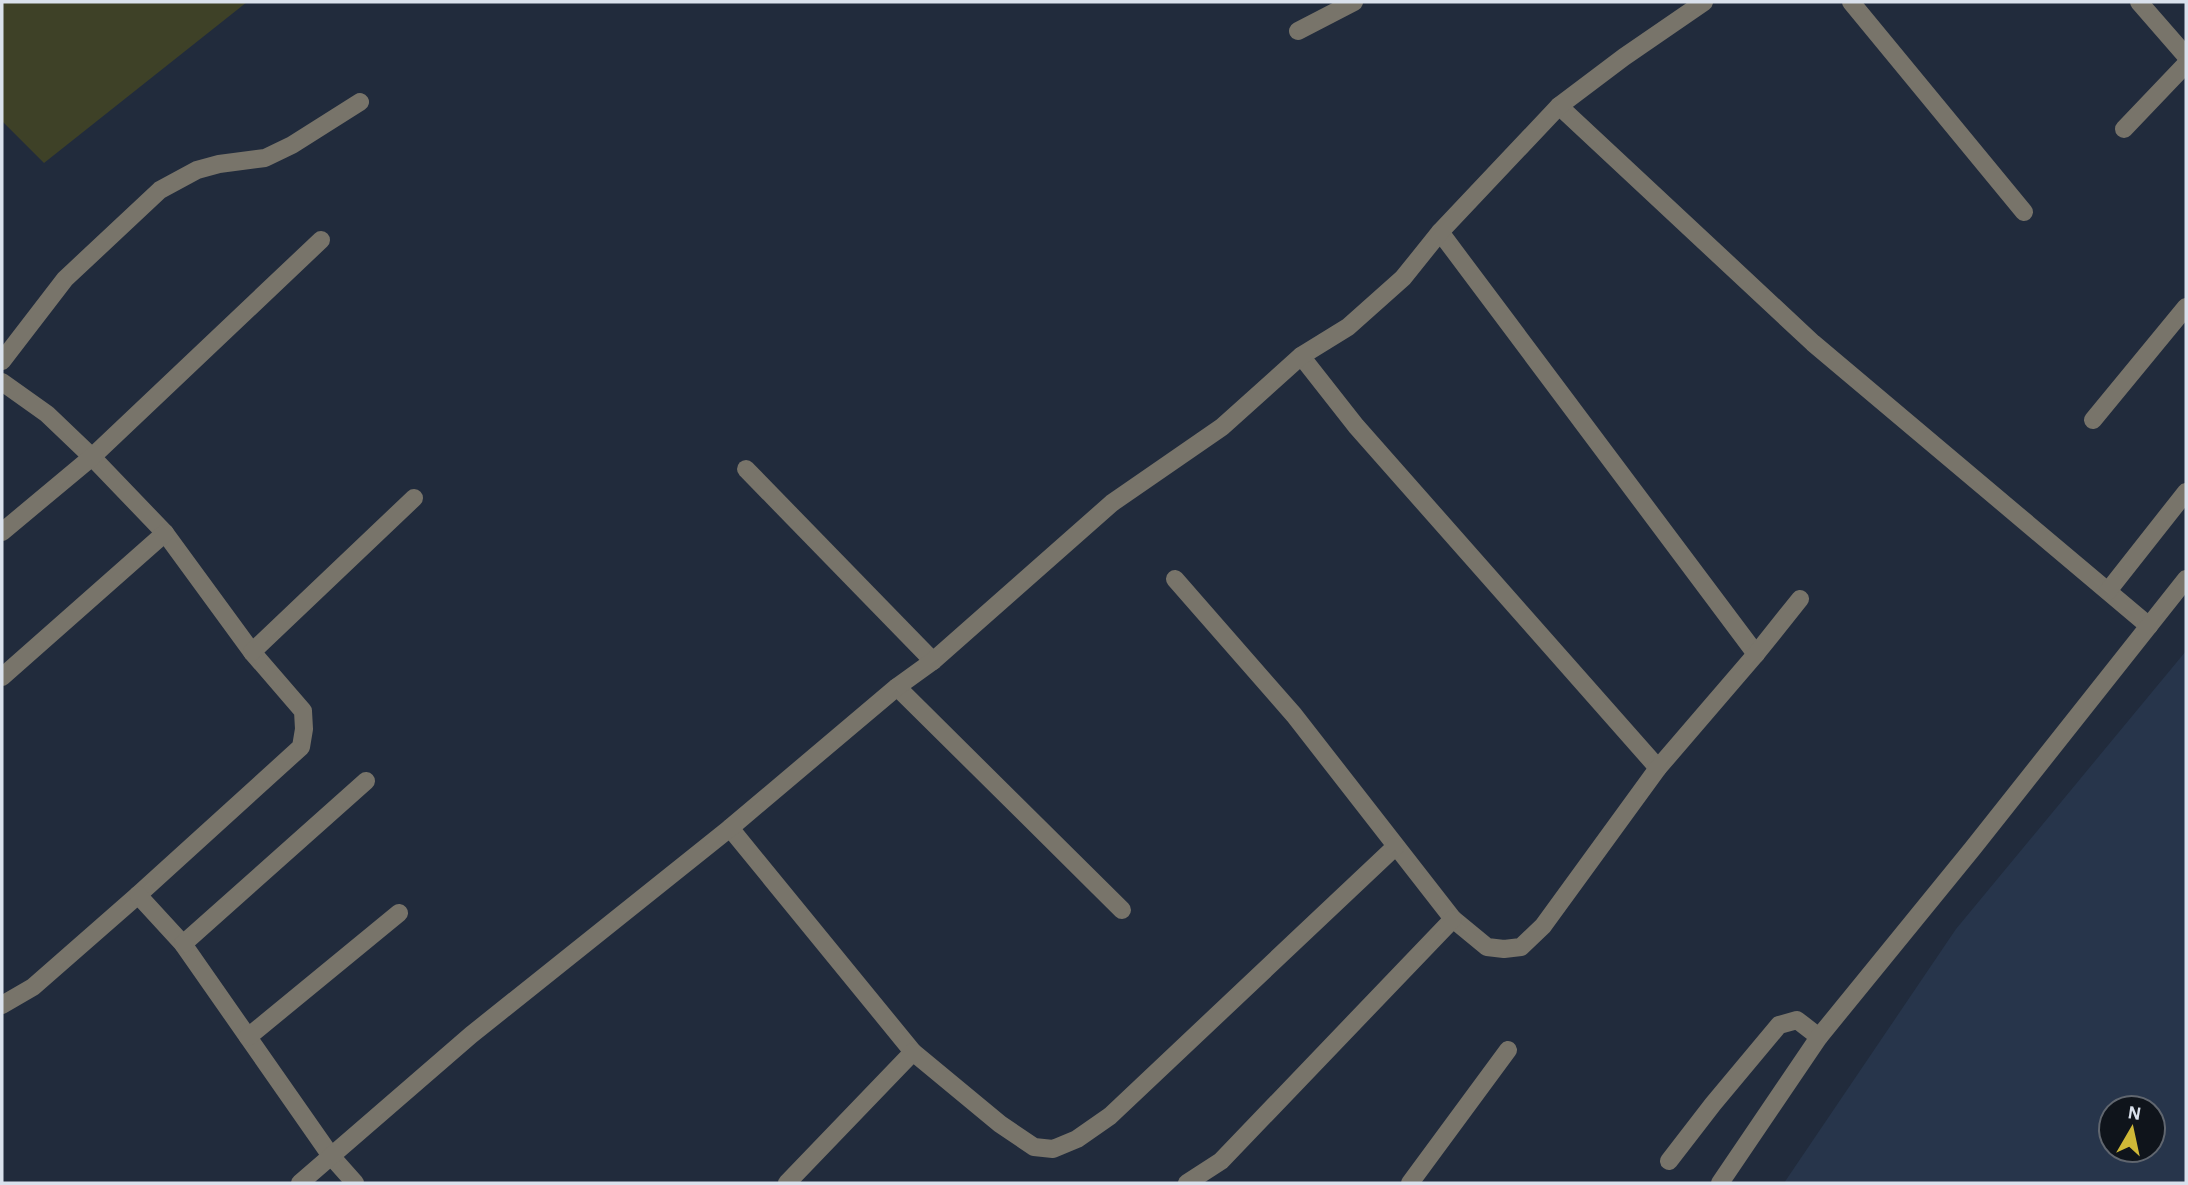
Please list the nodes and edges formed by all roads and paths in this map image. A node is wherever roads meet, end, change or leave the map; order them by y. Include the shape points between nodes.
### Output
1 (1354, 2) edge
2 (1704, 2) edge
3 (1851, 2) edge
4 (2139, 2) edge
5 (1298, 31) dead end
6 (2186, 56) edge
7 (2186, 64) edge
8 (360, 102) dead end
9 (1559, 106) junction
10 (2124, 130) dead end
11 (2024, 212) dead end
12 (1440, 232) junction
13 (321, 240) dead end
14 (2186, 307) edge
15 (1301, 356) junction
16 (2, 361) edge
17 (2, 382) edge
18 (2093, 420) dead end
19 (92, 457) junction
20 (746, 469) dead end
21 (2186, 492) edge
22 (414, 498) dead end
23 (2, 532) edge
24 (165, 533) junction
25 (1175, 579) dead end
26 (2186, 579) edge
27 (2108, 591) junction
28 (1800, 599) dead end
29 (2149, 626) junction
30 (252, 652) junction
31 (1756, 654) junction
32 (933, 661) junction
33 (2, 677) edge
34 (897, 687) junction
35 (1658, 768) junction
36 (366, 781) dead end
37 (730, 828) junction
38 (1395, 847) junction
39 (138, 895) junction
40 (1122, 910) dead end
41 (399, 913) dead end
42 (1453, 919) junction
43 (183, 944) junction
44 (2, 1005) edge
45 (248, 1037) junction
46 (1819, 1037) junction
47 (1508, 1050) dead end
48 (913, 1052) junction
49 (331, 1156) junction
50 (1669, 1161) dead end
51 (300, 1183) edge
52 (355, 1183) edge
53 (787, 1183) edge
54 (1187, 1183) edge
55 (1410, 1183) edge
56 (1720, 1183) edge

1 - 5 street
2 - 9 street
3 - 11 street
4 - 6 street
7 - 10 street
8 - 16 street via 265,158 197,170 160,190 65,279
9 - 12 street
9 - 27 street via 1813,343
12 - 15 street via 1403,278 1348,327
12 - 31 street
13 - 19 street
14 - 18 street
15 - 32 street via 1222,428 1112,503
15 - 35 street via 1356,426
17 - 19 street via 47,414
19 - 23 street
19 - 24 street
20 - 32 street
21 - 27 street
22 - 30 street
24 - 30 street
24 - 33 street
25 - 38 street via 1294,715
26 - 29 street
27 - 29 street
28 - 31 street
29 - 46 street
30 - 39 street via 303,711 301,747
31 - 35 street
32 - 34 street
34 - 37 street
34 - 40 street
35 - 42 street via 1543,926 1521,947 1487,947
36 - 43 street
37 - 48 street
37 - 49 street via 471,1035
38 - 42 street
38 - 48 street via 1110,1116 1077,1139 1053,1149 1034,1147
39 - 43 street
39 - 44 street via 33,988
41 - 45 street
42 - 54 street via 1221,1161
43 - 45 street
45 - 49 street
46 - 50 street via 1797,1020 1779,1026
46 - 56 street
47 - 55 street
48 - 53 street
49 - 51 street
49 - 52 street

